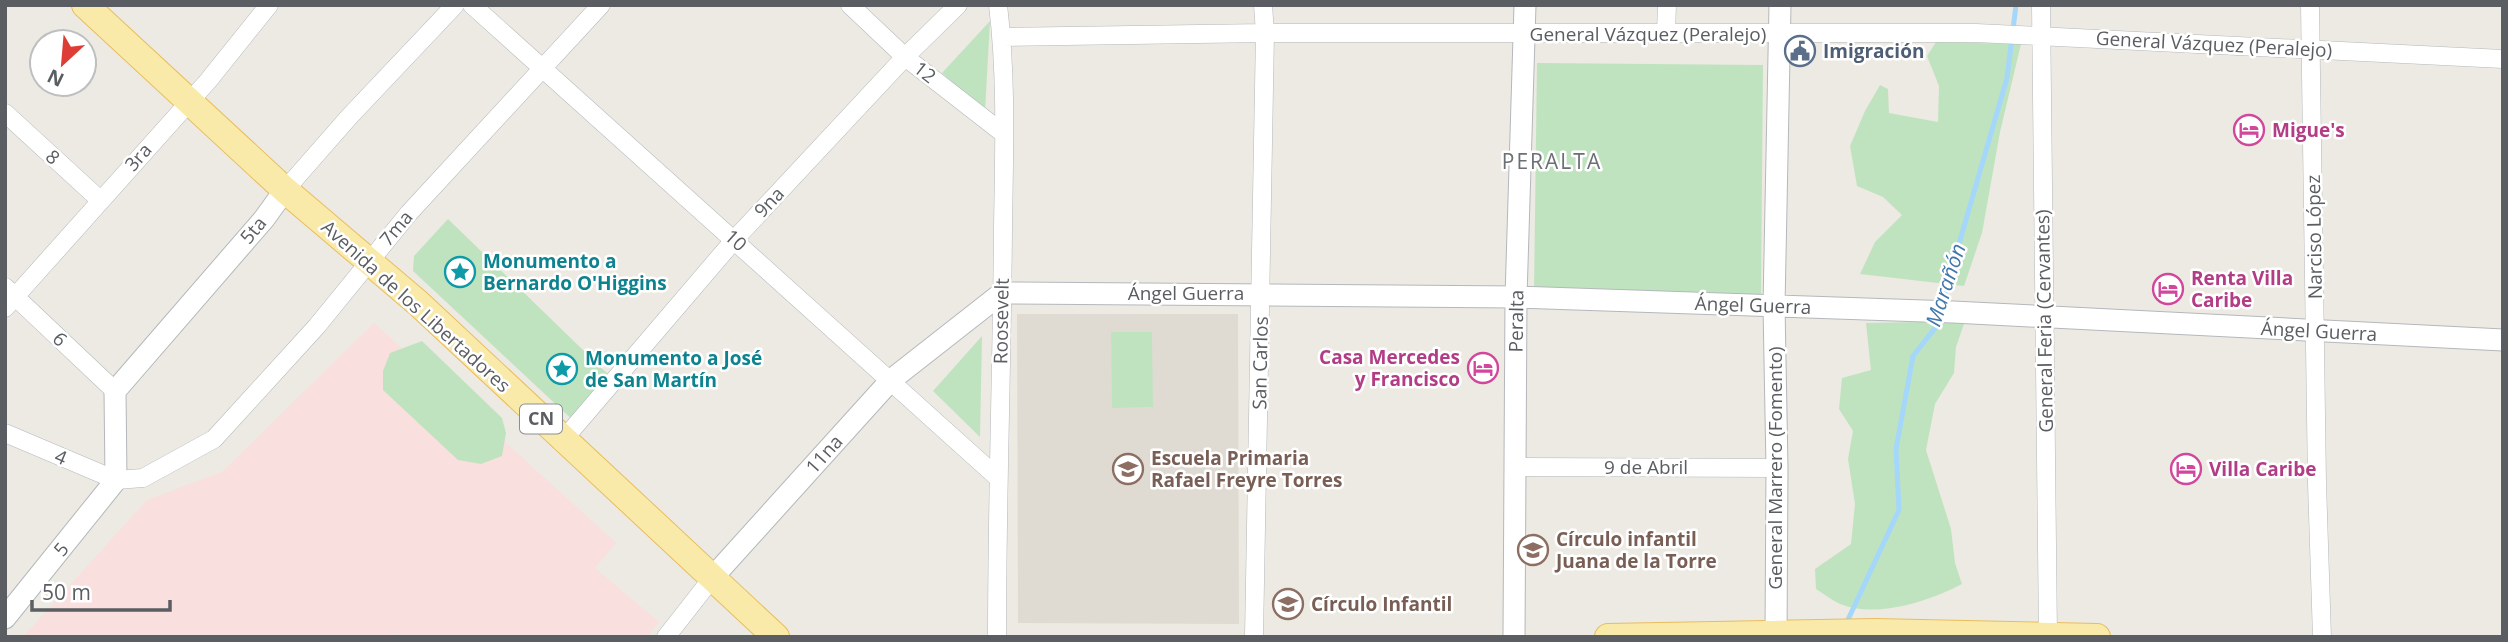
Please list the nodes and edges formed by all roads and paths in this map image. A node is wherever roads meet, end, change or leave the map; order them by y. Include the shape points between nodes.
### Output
1 (85, 5) edge
2 (269, 5) edge
3 (455, 5) edge
4 (472, 5) edge
5 (601, 5) edge
6 (849, 5) edge
7 (958, 5) edge
8 (998, 5) edge
9 (1264, 5) edge
10 (1525, 5) edge
11 (1667, 5) edge
12 (1780, 5) edge
13 (2041, 5) edge
14 (2311, 5) edge
15 (1666, 32) junction
16 (1265, 33) junction
17 (1780, 33) junction
18 (1524, 34) junction
19 (2041, 35) junction
20 (1002, 37) junction
21 (2311, 50) junction
22 (905, 57) junction
23 (2503, 59) edge
24 (541, 70) junction
25 (188, 100) junction
26 (5, 113) edge
27 (1004, 134) junction
28 (285, 190) junction
29 (100, 200) junction
30 (734, 239) junction
31 (368, 261) junction
32 (1002, 293) junction
33 (1261, 293) junction
34 (9, 297) edge
35 (1516, 297) junction
36 (1774, 306) junction
37 (2044, 317) junction
38 (2316, 331) junction
39 (2503, 340) edge
40 (891, 380) junction
41 (115, 391) junction
42 (5, 433) edge
43 (564, 439) junction
44 (1515, 467) junction
45 (1777, 468) junction
46 (997, 477) junction
47 (116, 480) junction
48 (713, 577) junction
49 (5, 618) edge
50 (1776, 635) edge
51 (1911, 635) edge
52 (2048, 636) edge
53 (666, 637) edge
54 (776, 637) edge
55 (997, 637) edge
56 (1254, 637) edge
57 (1514, 637) edge
58 (1608, 637) edge
59 (2097, 637) edge
60 (2322, 637) edge

1 - 25 main road, Avenida de los Libertadores / CN
2 - 25 street, 3ra
3 - 28 street, 5ta
4 - 24 street, 10
5 - 24 street, 7ma
6 - 22 street, 12
7 - 22 street, 9na
8 - 20 street, Roosevelt
9 - 16 street, San Carlos
10 - 18 street, Peralta
11 - 15 street
12 - 17 street, General Marrero (Fomento)
13 - 19 street, General Feria (Cervantes)
14 - 21 street, Narciso López
15 - 17 street, General Vázquez (Peralejo)
15 - 18 street, General Vázquez (Peralejo)
16 - 18 street, General Vázquez (Peralejo)
16 - 20 street, General Vázquez (Peralejo)
16 - 33 street, San Carlos
17 - 19 street, General Vázquez (Peralejo)
17 - 36 street, General Marrero (Fomento)
18 - 35 street, Peralta
19 - 21 street, General Vázquez (Peralejo)
19 - 37 street, General Feria (Cervantes)
20 - 27 street, Roosevelt
21 - 23 street, General Vázquez (Peralejo)
21 - 38 street, Narciso López
22 - 27 street, 12
22 - 30 street, 9na
24 - 30 street, 10
24 - 31 street, 7ma
25 - 28 main road, Avenida de los Libertadores / CN
25 - 29 street, 3ra
26 - 29 street, 8
27 - 32 street, Roosevelt
28 - 31 main road, Avenida de los Libertadores / CN
28 - 41 street, 5ta
29 - 34 street, 3ra
30 - 40 street, 10
30 - 43 street, 9na
31 - 43 main road, Avenida de los Libertadores / CN
31 - 47 street, 7ma via 317,326 214,439 143,478
32 - 33 street, Ángel Guerra
32 - 40 street, 11na
32 - 46 street, Roosevelt
33 - 35 street, Ángel Guerra
33 - 56 street, San Carlos
34 - 41 street, 6
35 - 36 street, Ángel Guerra
35 - 44 street, Peralta
36 - 37 street, Ángel Guerra
36 - 45 street, General Marrero (Fomento)
37 - 38 street, Ángel Guerra
37 - 52 street, General Feria (Cervantes)
38 - 39 street, Ángel Guerra
38 - 60 street, Narciso López
40 - 46 street, 10
40 - 48 street, 11na
41 - 47 street
42 - 47 street, 4
43 - 48 main road, Avenida de los Libertadores / CN
44 - 45 street, 9 de Abril
44 - 57 street, Peralta
45 - 50 street, General Marrero (Fomento)
46 - 55 street, Roosevelt
47 - 49 street, 5
48 - 53 street, 11na
48 - 54 main road, Avenida de los Libertadores / CN
50 - 51 main road
50 - 58 main road
51 - 52 main road
52 - 59 main road

